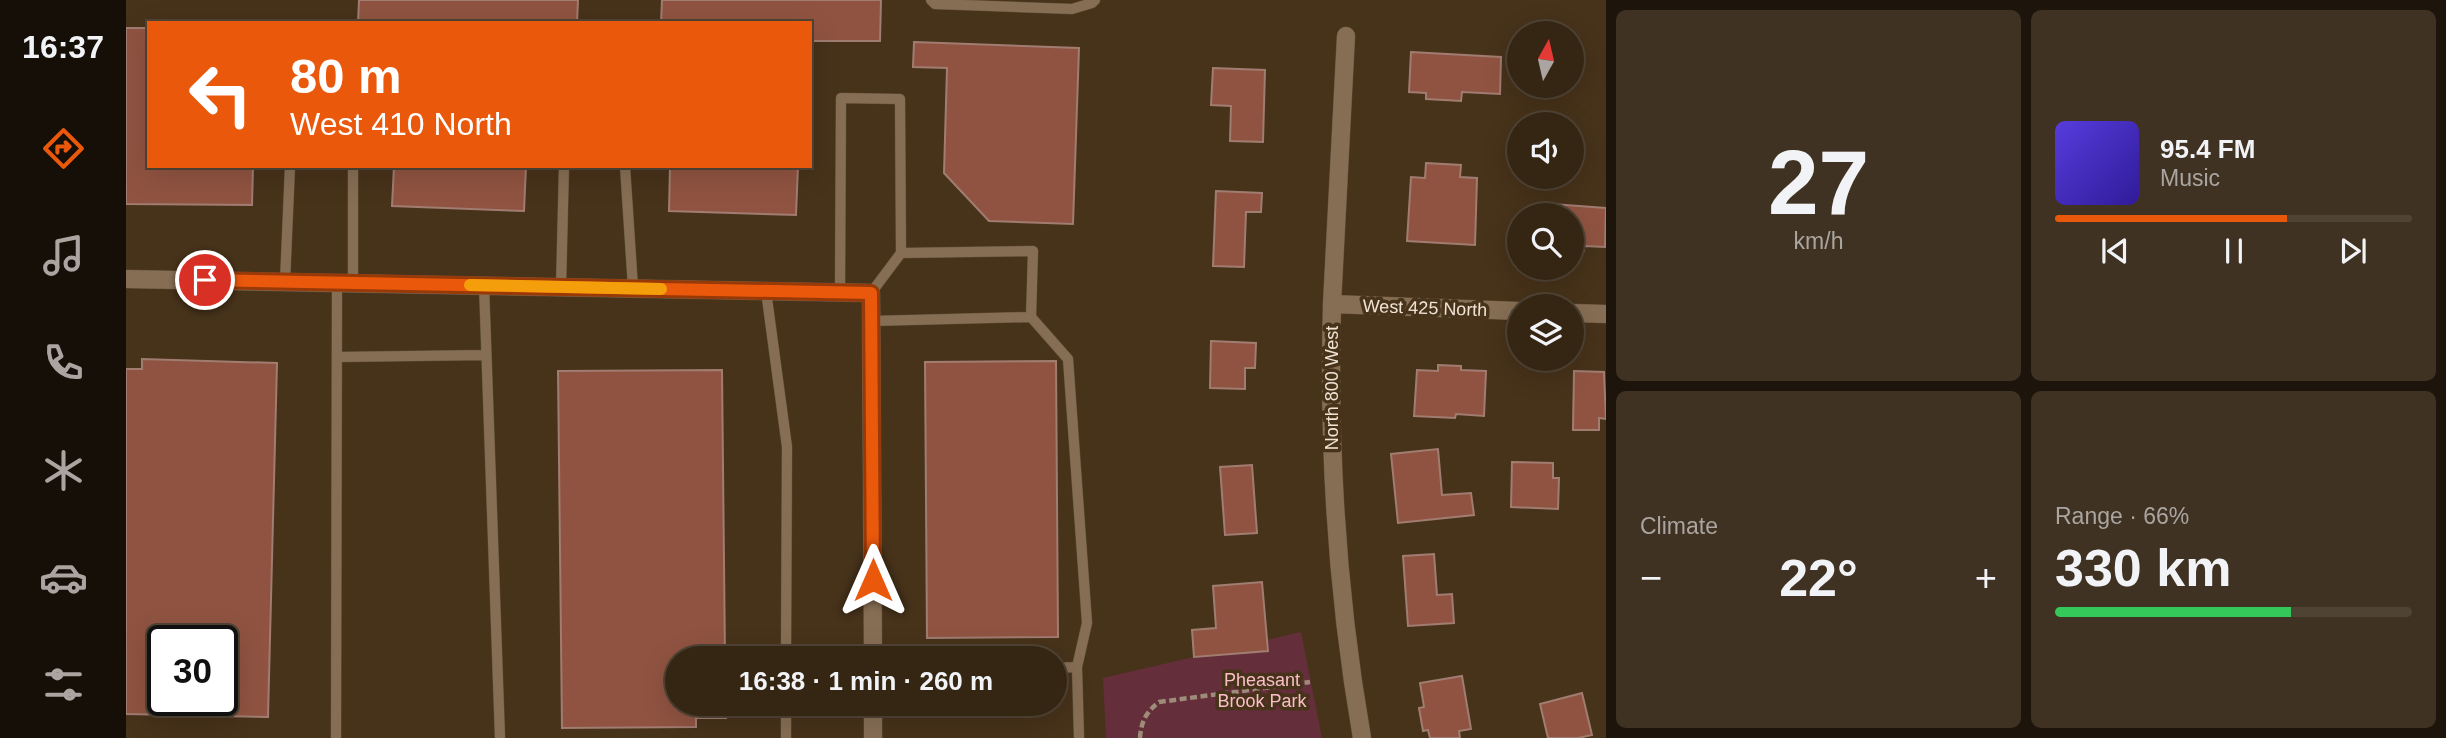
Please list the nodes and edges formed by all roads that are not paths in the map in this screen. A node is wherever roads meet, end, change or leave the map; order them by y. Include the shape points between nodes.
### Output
1 (931, 0) edge
2 (1095, 0) edge
3 (1346, 36) dead end
4 (290, 168) edge
5 (353, 168) edge
6 (564, 168) edge
7 (625, 168) edge
8 (901, 253) junction
9 (126, 279) edge
10 (285, 282) junction
11 (345, 283) junction
12 (484, 285) junction
13 (562, 287) junction
14 (632, 288) junction
15 (766, 291) junction
16 (840, 292) junction
17 (871, 293) junction
18 (1332, 304) junction
19 (1507, 311) edge
20 (1584, 313) edge
21 (1606, 314) edge
22 (1031, 317) junction
23 (871, 321) junction
24 (486, 355) junction
25 (337, 357) junction
26 (786, 646) edge
27 (873, 646) edge
28 (1067, 667) edge
29 (1077, 667) junction
30 (786, 716) edge
31 (873, 716) edge
32 (335, 738) edge
33 (500, 738) edge
34 (786, 738) edge
35 (873, 738) edge
36 (1079, 738) edge
37 (1362, 738) edge

1 - 2 lane via 936,4 1072,9
3 - 18 street, North 800 West
4 - 10 lane
5 - 11 lane
6 - 13 lane
7 - 14 lane
8 - 16 lane via 900,99 841,98
8 - 17 lane
8 - 22 lane via 1033,251
9 - 10 street
10 - 11 street
11 - 12 street
11 - 25 lane
12 - 13 street
12 - 24 lane
13 - 14 street
14 - 15 street
15 - 16 street
15 - 26 lane via 787,447
16 - 17 street
17 - 23 street
18 - 19 street, West 425 North
18 - 37 street, North 800 West via 1332,472 1346,636
20 - 21 street
22 - 23 lane
22 - 29 lane via 1068,359 1087,624
23 - 27 street
24 - 25 lane
24 - 33 lane
25 - 32 lane
28 - 29 lane
29 - 36 lane
30 - 34 lane
31 - 35 street

